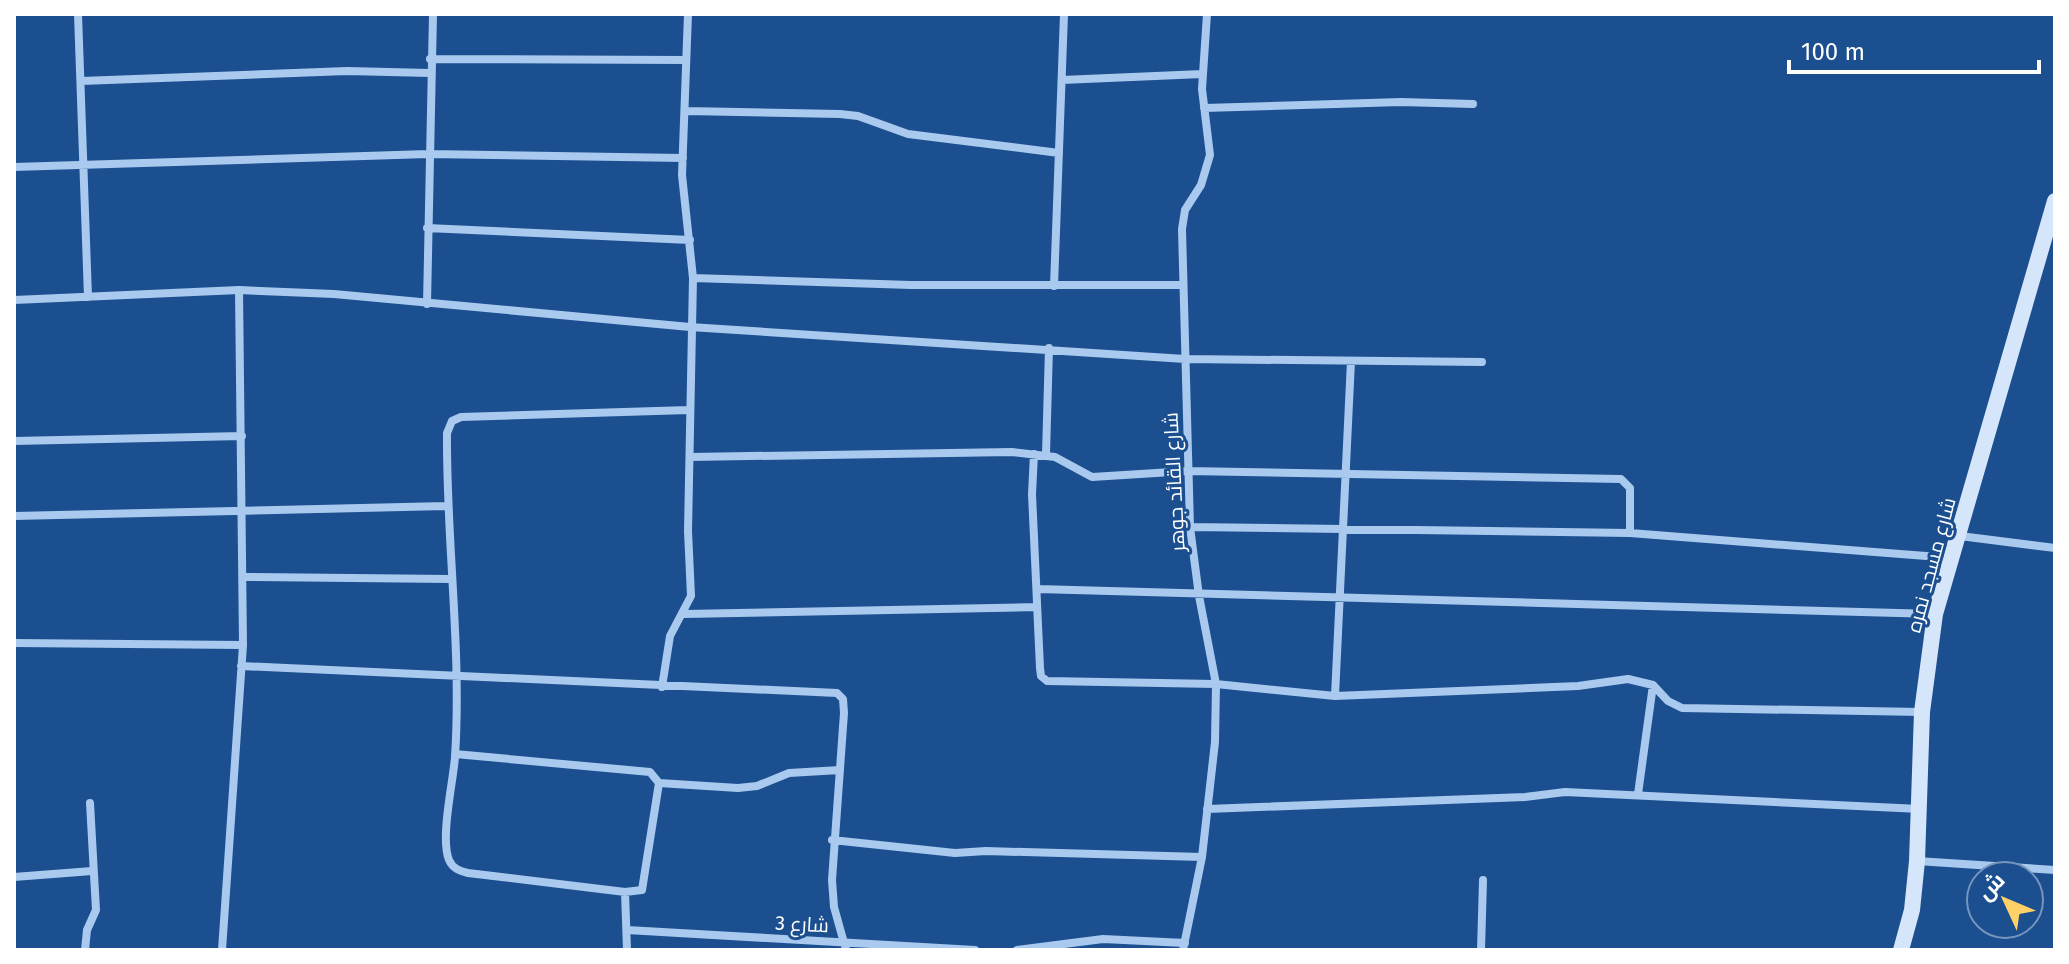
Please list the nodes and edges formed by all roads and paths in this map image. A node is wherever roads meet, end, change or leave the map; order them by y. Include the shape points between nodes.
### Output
1 (78, 14) edge
2 (433, 14) edge
3 (688, 14) edge
4 (1064, 14) edge
5 (1207, 14) edge
6 (430, 59) junction
7 (686, 60) junction
8 (430, 73) junction
9 (1202, 74) junction
10 (1062, 80) junction
11 (81, 81) junction
12 (1473, 104) dead end
13 (1204, 108) junction
14 (686, 111) junction
15 (1059, 153) junction
16 (428, 154) junction
17 (683, 158) junction
18 (83, 162) junction
19 (14, 167) edge
20 (2055, 203) edge
21 (427, 228) junction
22 (690, 240) junction
23 (693, 278) junction
24 (1183, 285) junction
25 (1054, 286) junction
26 (239, 290) junction
27 (88, 297) junction
28 (14, 300) edge
29 (427, 304) junction
30 (690, 327) junction
31 (1049, 348) junction
32 (1185, 359) junction
33 (1351, 361) junction
34 (1482, 362) dead end
35 (689, 410) junction
36 (242, 436) junction
37 (14, 441) edge
38 (1034, 454) junction
39 (1046, 454) junction
40 (690, 457) junction
41 (1188, 471) junction
42 (1344, 473) junction
43 (446, 506) junction
44 (243, 510) junction
45 (14, 516) edge
46 (1190, 527) junction
47 (1341, 530) junction
48 (1630, 533) junction
49 (1960, 536) junction
50 (2055, 548) edge
51 (1953, 558) junction
52 (244, 577) junction
53 (450, 579) junction
54 (1037, 589) junction
55 (1199, 596) junction
56 (1338, 599) junction
57 (1037, 607) junction
58 (684, 614) junction
59 (1935, 614) junction
60 (14, 643) edge
61 (243, 645) junction
62 (241, 666) junction
63 (455, 674) junction
64 (1216, 684) junction
65 (1653, 685) junction
66 (662, 687) junction
67 (1335, 696) junction
68 (1922, 712) junction
69 (455, 754) junction
70 (840, 770) junction
71 (659, 783) junction
72 (1638, 794) junction
73 (90, 803) dead end
74 (1207, 809) junction
75 (1920, 809) junction
76 (832, 840) junction
77 (1202, 857) junction
78 (1917, 861) junction
79 (2055, 870) edge
80 (92, 871) junction
81 (14, 877) edge
82 (1483, 880) dead end
83 (625, 892) junction
84 (627, 930) junction
85 (845, 946) edge
86 (1184, 947) edge
87 (85, 950) edge
88 (222, 950) edge
89 (627, 950) edge
90 (975, 950) edge
91 (1017, 950) edge
92 (1481, 950) edge
93 (1901, 950) edge

1 - 11 street
2 - 6 street
3 - 7 street
4 - 10 street
5 - 9 street, شارع القائد جوهر
6 - 7 street
6 - 8 street
7 - 14 street
8 - 11 street
8 - 16 street
9 - 10 street
9 - 13 street, شارع القائد جوهر
10 - 15 street
11 - 18 street
12 - 13 street
13 - 24 street, شارع القائد جوهر via 1210,155 1208,171 1182,219
14 - 15 street via 858,116 908,134
14 - 17 street
15 - 25 street
16 - 17 street
16 - 18 street
16 - 21 street
17 - 22 street
18 - 19 street
18 - 27 street
20 - 49 street, شارع مسجد نمره
21 - 22 street
21 - 29 street
22 - 23 street
23 - 25 street
23 - 30 street
24 - 25 street
24 - 32 street, شارع القائد جوهر
26 - 27 street
26 - 29 street
26 - 36 street
27 - 28 street
29 - 30 street
30 - 31 street
30 - 35 street
31 - 32 street
31 - 39 street
32 - 33 street
32 - 41 street, شارع القائد جوهر
33 - 34 street
33 - 42 street
35 - 40 street
35 - 43 street via 455,419 447,433
36 - 37 street
36 - 44 street
38 - 39 street
38 - 40 street
38 - 54 street
39 - 41 street via 1092,477
40 - 58 street via 691,596
41 - 42 street
41 - 46 street, شارع القائد جوهر
42 - 47 street
42 - 48 street via 1621,479 1630,488
43 - 44 street
43 - 53 street
44 - 45 street
44 - 52 street
46 - 47 street
46 - 55 street, شارع القائد جوهر
47 - 48 street
47 - 56 street
48 - 51 street
49 - 50 street
49 - 51 street, شارع مسجد نمره
51 - 59 street, شارع مسجد نمره
52 - 53 street
52 - 61 street
53 - 63 street
54 - 55 street
54 - 57 street
55 - 56 street
55 - 64 street, شارع القائد جوهر
56 - 59 street
56 - 67 street
57 - 58 street
57 - 64 street via 1043,679
58 - 66 street via 670,636
59 - 68 street, شارع مسجد نمره
60 - 61 street
61 - 62 street
62 - 63 street
62 - 88 street
63 - 66 street
63 - 69 street
64 - 67 street
64 - 74 street, شارع القائد جوهر
65 - 67 street via 1628,679 1578,686
65 - 68 street via 1682,708
65 - 72 street
66 - 70 street via 837,693 844,704
68 - 75 street, شارع مسجد نمره
69 - 71 street via 646,770
69 - 83 street via 447,842 453,867
70 - 71 street via 789,773 738,788
70 - 76 street
71 - 83 street via 644,886 638,893
72 - 74 street via 1565,792
72 - 75 street
73 - 80 street
74 - 77 street, شارع القائد جوهر
75 - 78 street, شارع مسجد نمره
76 - 77 street via 955,853
76 - 85 street via 834,907
77 - 86 street, شارع القائد جوهر
78 - 79 street
78 - 93 street, شارع مسجد نمره
80 - 81 street
80 - 87 street via 96,910
82 - 92 street
83 - 84 street
84 - 85 street, شارع 3
84 - 89 street
85 - 90 street, شارع 3
86 - 91 street via 1103,939

